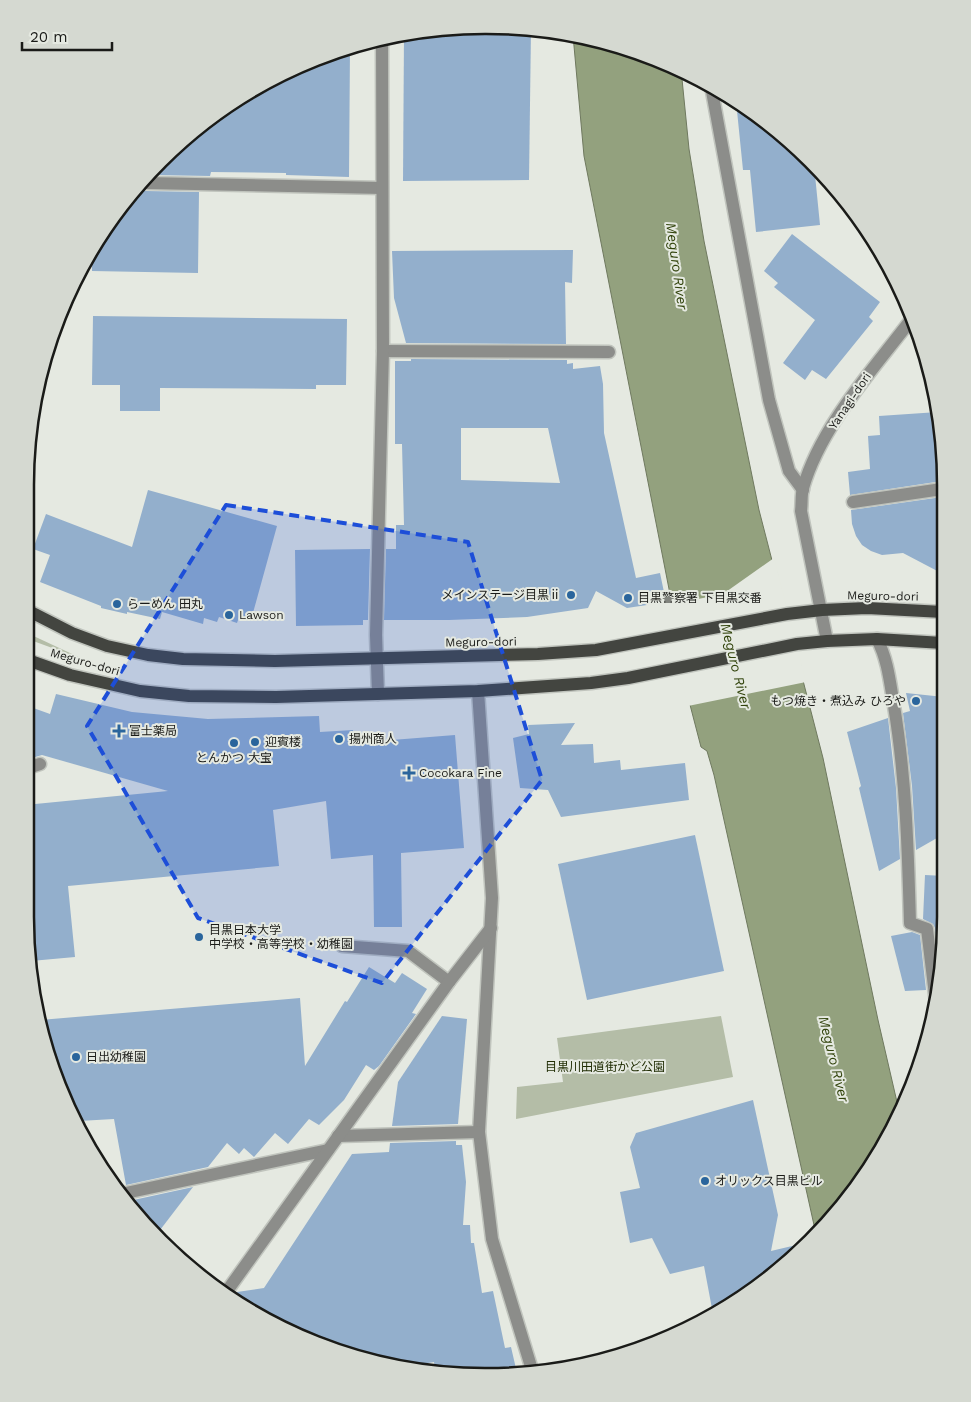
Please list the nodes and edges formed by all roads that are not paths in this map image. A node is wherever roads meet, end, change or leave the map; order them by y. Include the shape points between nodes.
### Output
1 (382, 46) edge
2 (713, 95) edge
3 (150, 183) edge
4 (382, 188) junction
5 (907, 324) edge
6 (383, 351) junction
7 (609, 352) dead end
8 (803, 490) junction
9 (937, 490) edge
10 (853, 502) dead end
11 (822, 610) junction
12 (937, 612) edge
13 (34, 614) edge
14 (877, 640) junction
15 (827, 641) junction
16 (937, 643) edge
17 (377, 658) junction
18 (34, 662) edge
19 (478, 691) junction
20 (378, 694) junction
21 (40, 764) dead end
22 (34, 766) edge
23 (491, 928) junction
24 (342, 946) dead end
25 (933, 977) edge
26 (449, 982) junction
27 (479, 1132) junction
28 (338, 1136) junction
29 (328, 1150) junction
30 (128, 1193) edge
31 (230, 1288) edge
32 (531, 1365) edge

1 - 4 street
2 - 8 street via 769,400 789,471
3 - 4 street
4 - 6 street
5 - 8 street, Yanagi-dori via 858,387 821,445
6 - 7 street
6 - 17 street
8 - 11 street, Yanagi-dori via 801,511
9 - 10 street
11 - 12 main road, Meguro-dori via 867,608
11 - 15 street, Yanagi-dori
11 - 17 main road, Meguro-dori via 596,650
13 - 17 main road, Meguro-dori via 107,646 148,655 275,661
14 - 15 main road, Meguro-dori
14 - 16 main road, Meguro-dori
14 - 25 street via 886,661 898,731 907,820 910,923 927,929
15 - 19 main road, Meguro-dori via 591,684
17 - 20 street
18 - 20 main road, Meguro-dori via 101,683 189,696
19 - 20 main road, Meguro-dori
19 - 23 street via 492,898
21 - 22 street
23 - 26 street
23 - 27 street
24 - 26 street via 408,951
26 - 28 street
27 - 28 street
27 - 32 street via 492,1239
28 - 29 street
29 - 30 street
29 - 31 street

